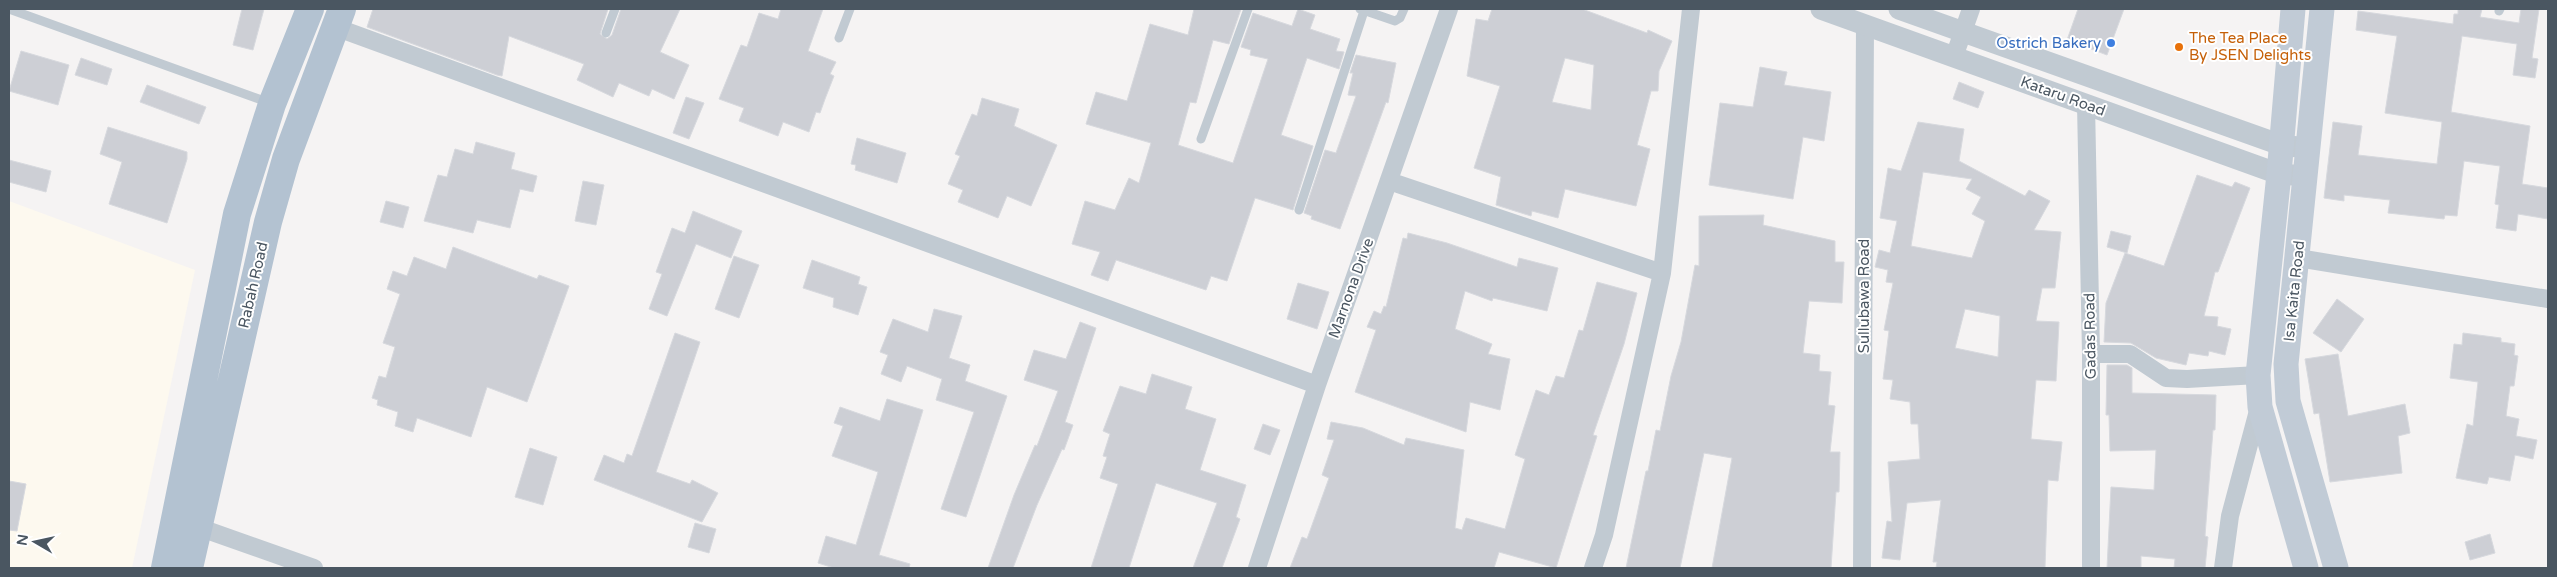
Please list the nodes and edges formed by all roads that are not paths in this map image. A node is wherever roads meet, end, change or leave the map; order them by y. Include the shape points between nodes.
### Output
1 (9, 9) edge
2 (310, 9) edge
3 (615, 9) edge
4 (850, 9) edge
5 (1248, 9) edge
6 (1404, 9) edge
7 (1449, 9) edge
8 (1691, 9) edge
9 (1821, 9) edge
10 (1899, 9) edge
11 (1971, 9) edge
12 (2293, 9) edge
13 (2322, 9) edge
14 (1362, 10) edge
15 (338, 18) edge
16 (1865, 25) junction
17 (1963, 32) junction
18 (606, 33) dead end
19 (839, 38) dead end
20 (1954, 57) junction
21 (272, 104) junction
22 (2086, 104) junction
23 (1201, 139) dead end
24 (2281, 145) junction
25 (2308, 149) junction
26 (2279, 174) junction
27 (2306, 176) junction
28 (1389, 181) junction
29 (1299, 210) dead end
30 (2298, 258) junction
31 (1662, 274) junction
32 (2548, 299) edge
33 (2091, 354) junction
34 (2258, 375) junction
35 (1317, 385) junction
36 (2260, 407) junction
37 (198, 528) junction
38 (165, 568) edge
39 (189, 568) edge
40 (314, 568) edge
41 (1257, 568) edge
42 (1593, 568) edge
43 (1862, 568) edge
44 (2092, 568) edge
45 (2223, 568) edge
46 (2306, 568) edge
47 (2336, 568) edge

1 - 21 lane
2 - 21 main road, Rabah Road
3 - 18 lane
4 - 19 lane
5 - 23 lane
6 - 14 lane via 1395,21
7 - 28 street, Marnona Drive
8 - 31 street
9 - 16 street, Kataru Road
10 - 17 street, Kataru Road
11 - 17 street
12 - 24 main road, Isa Kaita Road
13 - 25 main road, Isa Kaita Road
14 - 29 lane
15 - 35 street
15 - 37 main road, Rabah Road via 286,160 268,222
16 - 20 street, Kataru Road
16 - 43 street, Sullubawa Road
17 - 20 street
17 - 24 street, Kataru Road
20 - 22 street, Kataru Road
21 - 38 main road, Rabah Road via 237,214
22 - 26 street, Kataru Road
22 - 33 street, Gadas Road
24 - 25 street, Kataru Road
24 - 26 main road, Isa Kaita Road
25 - 27 main road, Isa Kaita Road
26 - 27 street, Kataru Road
26 - 34 main road, Isa Kaita Road
27 - 30 main road, Isa Kaita Road
28 - 31 street
28 - 35 street, Marnona Drive
30 - 32 street
30 - 47 main road, Isa Kaita Road via 2286,364 2288,401
31 - 42 street via 1604,535
33 - 34 street via 2130,354 2166,378
33 - 44 street, Gadas Road
34 - 36 main road, Isa Kaita Road
35 - 41 street, Marnona Drive
36 - 45 street via 2230,516
36 - 46 main road, Isa Kaita Road
37 - 39 main road, Rabah Road
37 - 40 street

